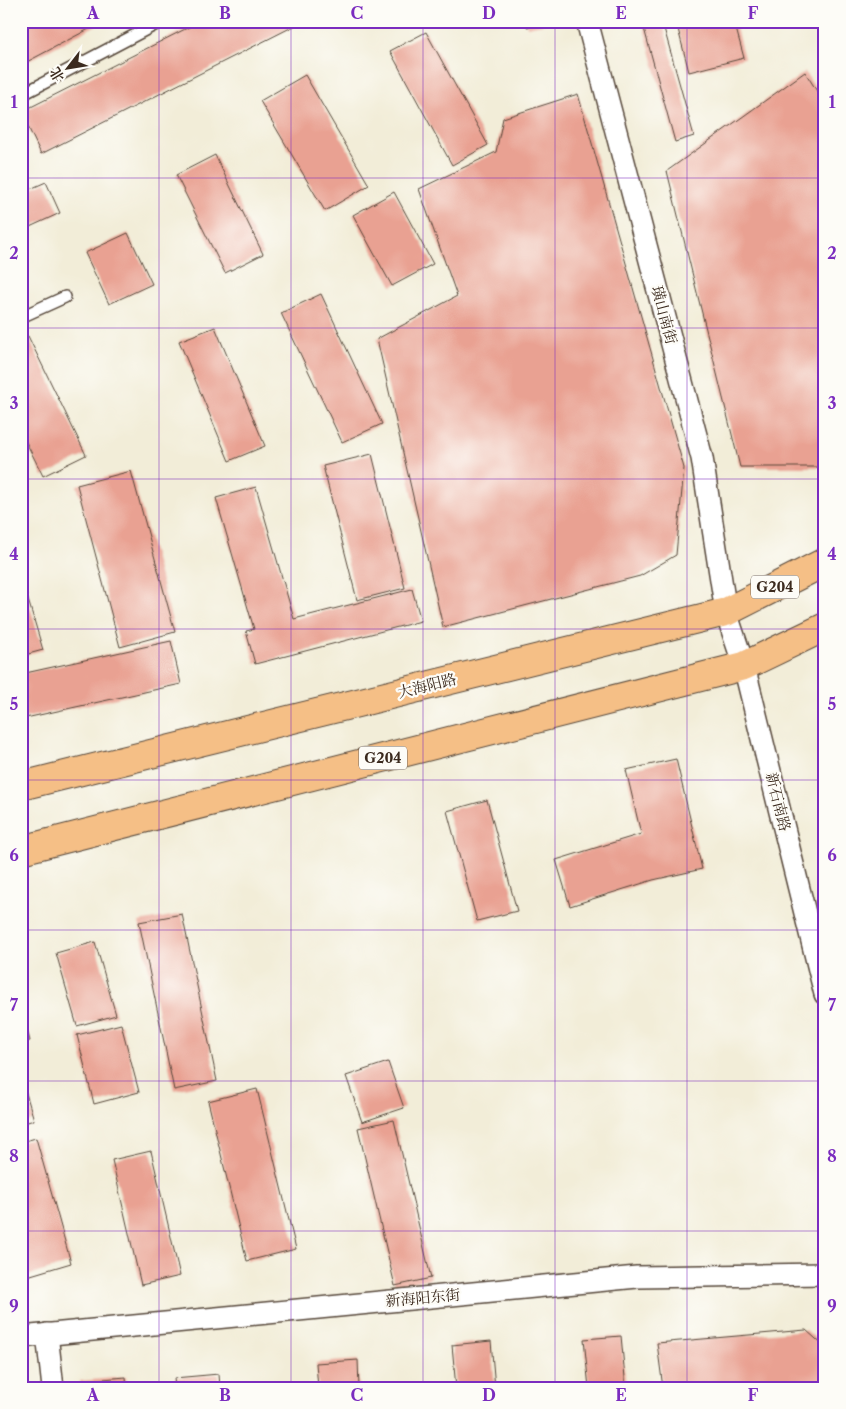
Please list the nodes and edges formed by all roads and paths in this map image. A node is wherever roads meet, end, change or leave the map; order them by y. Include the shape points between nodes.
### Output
1 (162, 21) edge
2 (587, 21) edge
3 (21, 95) edge
4 (65, 297) dead end
5 (21, 317) edge
6 (825, 562) edge
7 (726, 612) junction
8 (825, 627) edge
9 (744, 666) junction
10 (21, 786) edge
11 (21, 850) edge
12 (825, 994) edge
13 (825, 1274) edge
14 (46, 1334) junction
15 (21, 1337) edge
16 (53, 1388) edge

1 - 3 lane
2 - 7 street, 璜山南街 via 702,458
4 - 5 lane
6 - 7 highway, 大海阳路 / G204
7 - 9 street, 新石南路
7 - 10 highway, 大海阳路 / G204
8 - 9 highway, G204
9 - 11 highway, G204
9 - 12 street, 新石南路
13 - 14 street, 新海阳东街 via 637,1277
14 - 15 street, 新海阳东街
14 - 16 street

